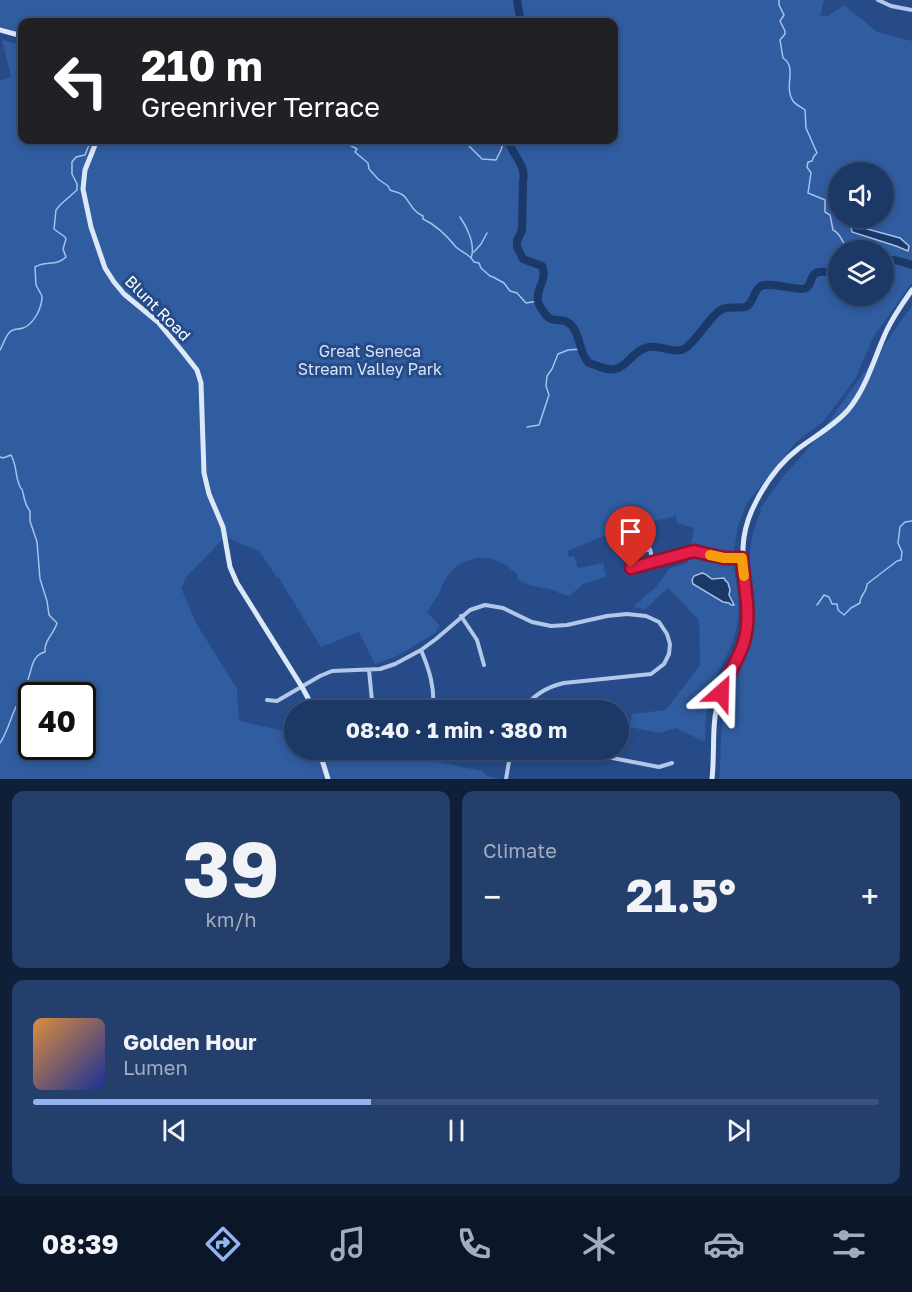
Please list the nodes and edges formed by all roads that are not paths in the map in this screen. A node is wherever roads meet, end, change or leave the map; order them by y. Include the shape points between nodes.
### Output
1 (878, 0) edge
2 (912, 10) edge
3 (0, 30) edge
4 (18, 35) edge
5 (95, 144) edge
6 (912, 290) edge
7 (742, 558) junction
8 (653, 562) junction
9 (461, 616) junction
10 (421, 650) junction
11 (484, 665) dead end
12 (369, 670) junction
13 (302, 687) junction
14 (267, 700) dead end
15 (309, 700) edge
16 (372, 700) edge
17 (433, 700) edge
18 (532, 700) edge
19 (322, 760) edge
20 (509, 760) edge
21 (622, 760) edge
22 (672, 763) dead end
23 (328, 779) edge
24 (506, 779) edge
25 (712, 779) edge

1 - 2 street
3 - 4 street
5 - 13 street, Blunt Road via 83,176 83,189 102,260 124,294 158,322 200,376 206,484 223,527 232,573
6 - 7 street via 886,331 864,385 848,410 785,460 766,484 746,528
7 - 8 street via 694,551
7 - 25 street via 747,627 718,701
8 - 8 street via 650,549 627,555 631,568
9 - 10 street
9 - 11 street via 477,640
9 - 18 street via 485,605 550,626 627,614 654,619 665,629 669,654 651,674 564,683
10 - 12 street via 395,664
10 - 17 street via 434,687
12 - 13 street via 332,671
12 - 16 street
13 - 14 street via 277,701
13 - 15 street, Blunt Road
19 - 23 street
20 - 24 street
21 - 22 street via 659,767

